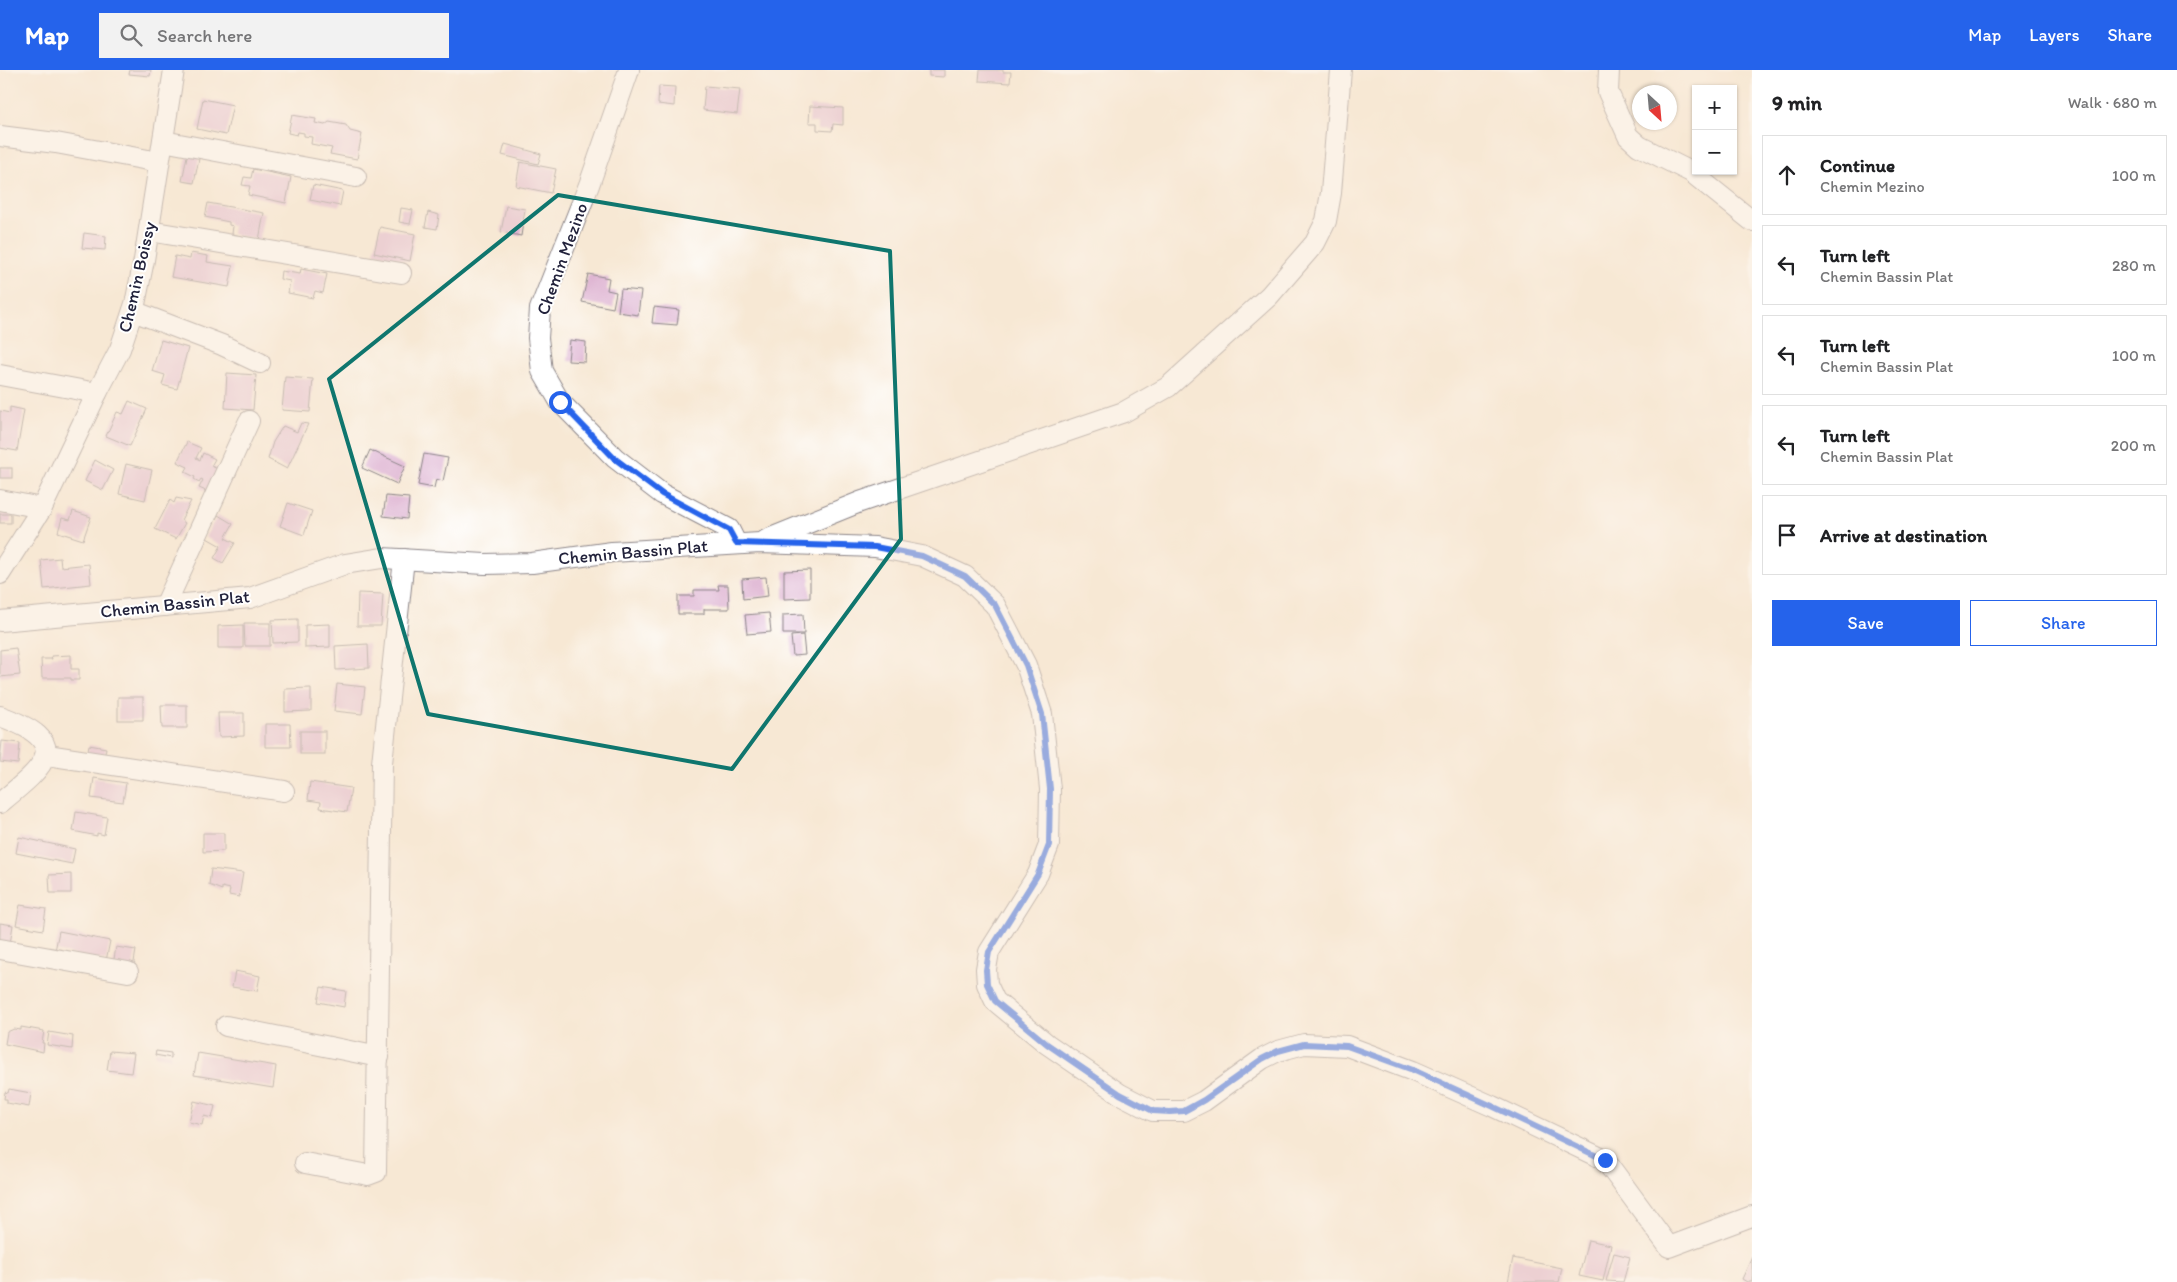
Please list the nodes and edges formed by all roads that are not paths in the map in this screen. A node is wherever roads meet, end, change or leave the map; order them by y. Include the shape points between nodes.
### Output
1 (174, 70) edge
2 (630, 70) edge
3 (1341, 70) edge
4 (1609, 70) edge
5 (0, 136) edge
6 (163, 141) junction
7 (159, 162) junction
8 (356, 177) dead end
9 (1752, 222) edge
10 (149, 232) junction
11 (401, 273) dead end
12 (132, 312) junction
13 (260, 363) dead end
14 (0, 376) edge
15 (97, 393) junction
16 (248, 422) dead end
17 (0, 500) edge
18 (42, 508) junction
19 (736, 543) junction
20 (760, 543) junction
21 (404, 559) junction
22 (0, 574) edge
23 (165, 606) junction
24 (0, 621) edge
25 (0, 716) edge
26 (47, 755) junction
27 (284, 791) dead end
28 (0, 803) edge
29 (0, 949) edge
30 (128, 972) dead end
31 (226, 1026) dead end
32 (379, 1056) junction
33 (305, 1163) dead end
34 (1752, 1216) edge

1 - 6 street, Chemin Boissy
2 - 19 street, Chemin Mezino via 589,186 540,309 538,338 542,371 560,402 614,458 662,494 729,530
3 - 20 street via 1331,193 1326,221 1315,243 1269,296 1168,387 1124,412 860,502
4 - 9 street via 1608,92 1628,136 1639,146 1690,172
5 - 7 street
6 - 7 street, Chemin Boissy
6 - 8 street
7 - 10 street, Chemin Boissy
10 - 11 street
10 - 12 street, Chemin Boissy
12 - 13 street via 222,344
12 - 15 street, Chemin Boissy via 120,349
14 - 15 street
15 - 18 street, Chemin Boissy
16 - 23 street
17 - 18 street
18 - 22 street, Chemin Boissy
19 - 20 street, Chemin Bassin Plat
19 - 21 street, Chemin Bassin Plat via 612,552 532,563
20 - 34 street, Chemin Bassin Plat via 875,547 922,556 965,576 995,605 1026,665 1042,714 1050,789 1049,845 1038,874 989,952 987,984 995,1001 1047,1044 1153,1111 1184,1111 1278,1051 1304,1044 1347,1046 1413,1070 1605,1160 1669,1247
21 - 23 street, Chemin Bassin Plat via 382,558 345,564 250,598
21 - 32 street via 382,763
23 - 24 street, Chemin Bassin Plat
25 - 26 street via 34,731 46,745
26 - 27 street
26 - 28 street via 39,769
29 - 30 street
31 - 32 street
32 - 33 street via 376,1172 368,1175

